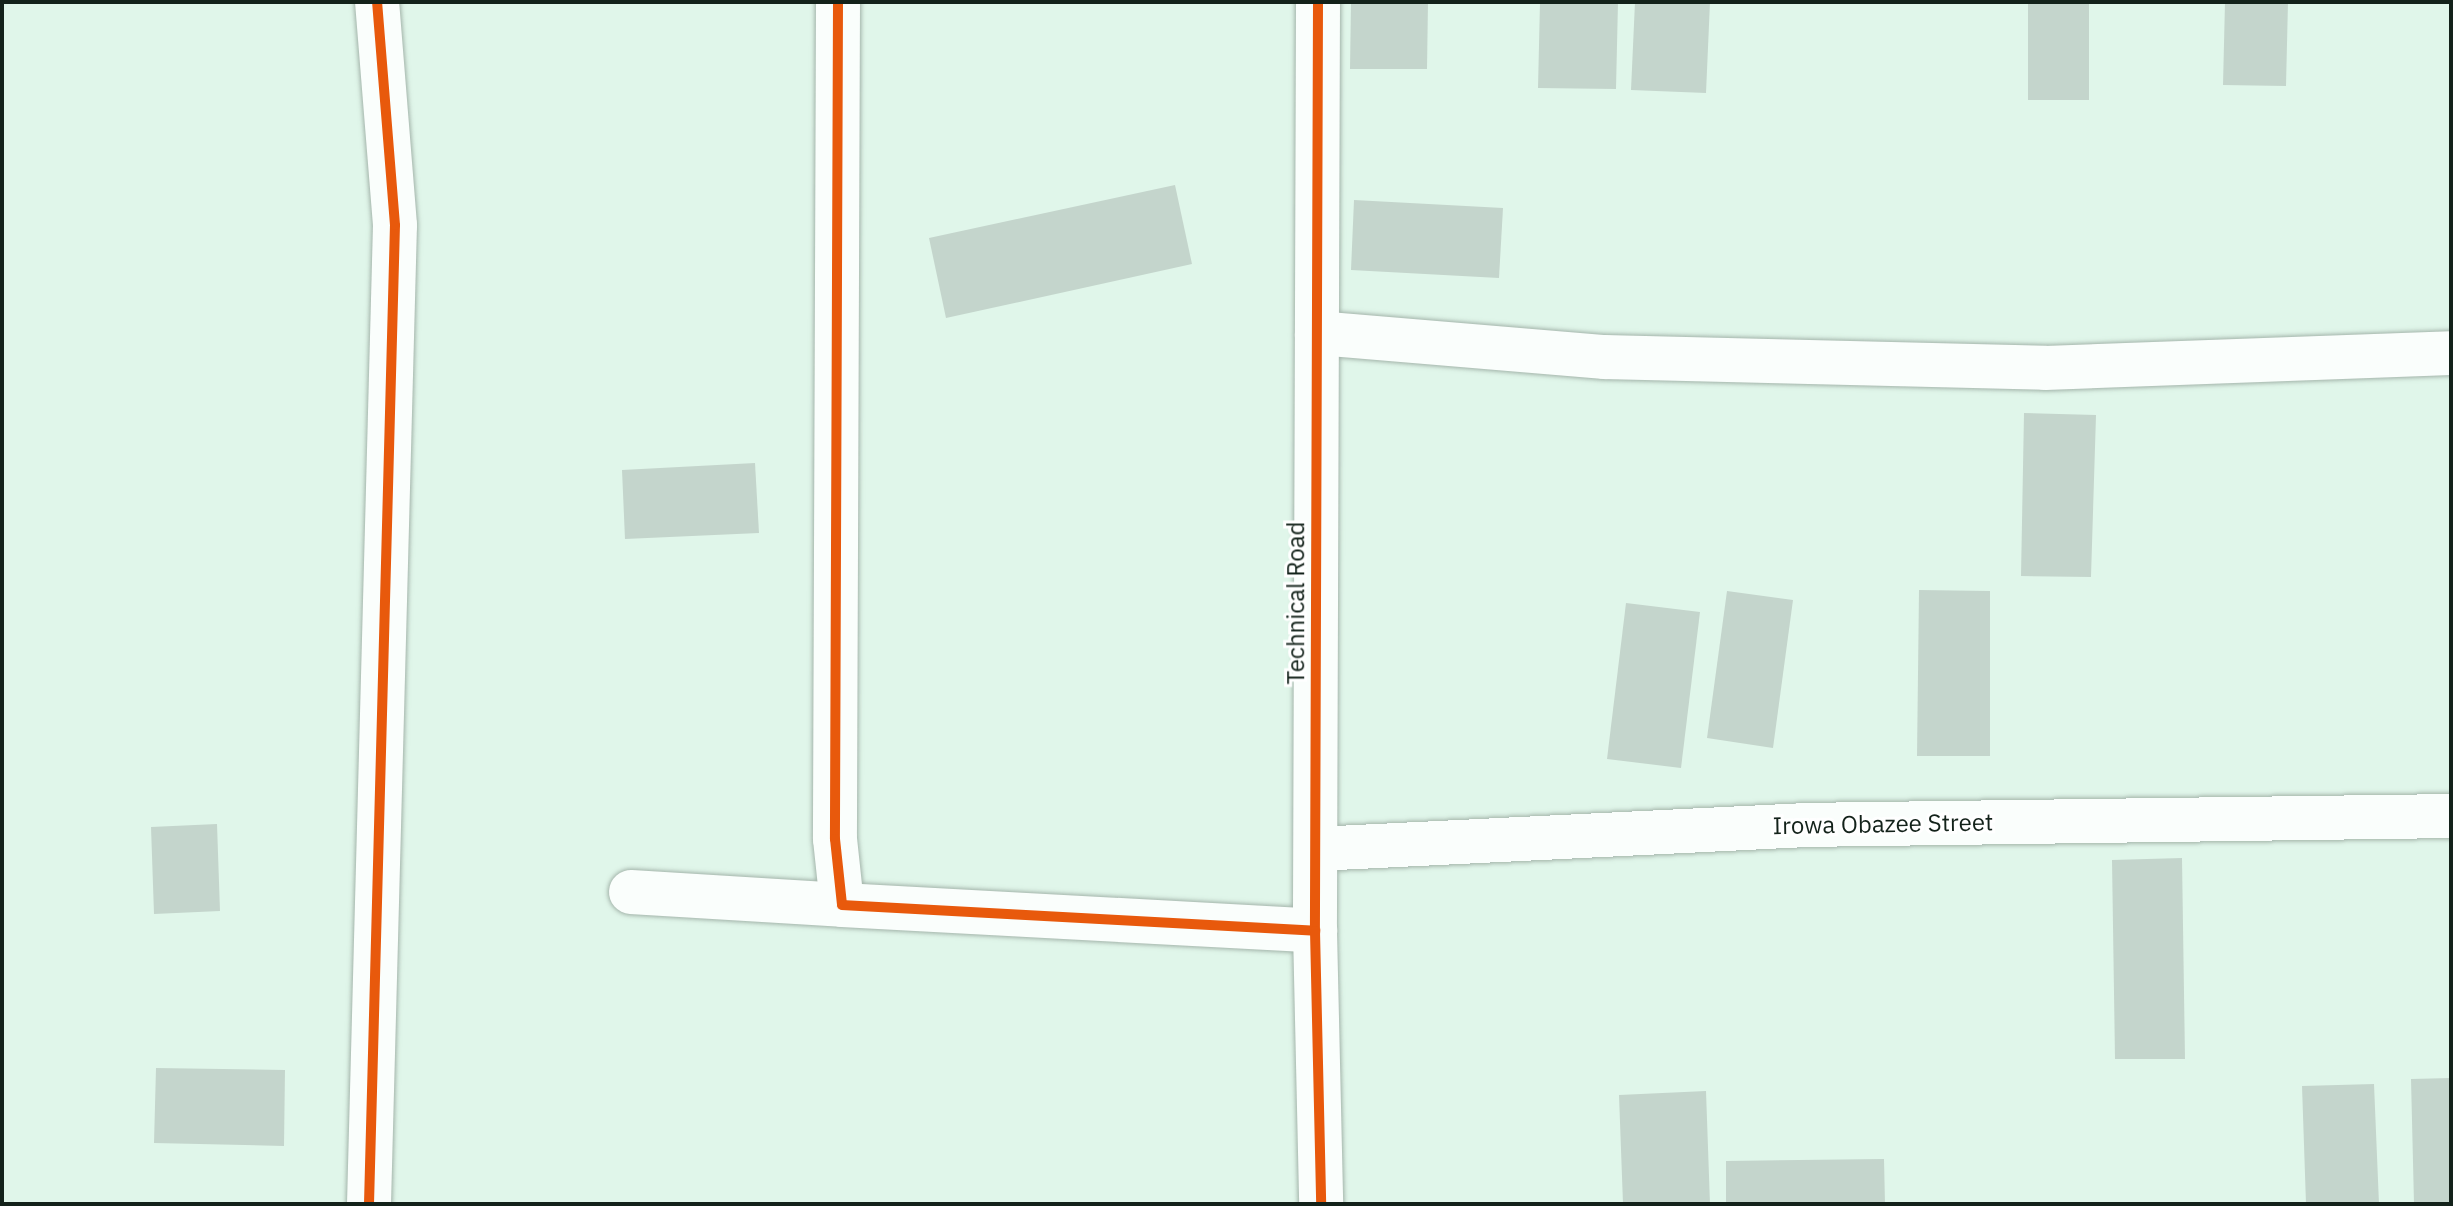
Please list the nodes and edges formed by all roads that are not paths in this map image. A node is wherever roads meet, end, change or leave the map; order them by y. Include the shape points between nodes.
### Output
1 (377, 2) edge
2 (838, 2) edge
3 (1318, 2) edge
4 (1317, 333) junction
5 (2451, 353) edge
6 (2451, 816) edge
7 (1316, 849) junction
8 (631, 892) dead end
9 (842, 905) junction
10 (1315, 931) junction
11 (369, 1204) edge
12 (1321, 1204) edge

1 - 11 street via 395,225
2 - 9 street via 835,839
3 - 4 street, Technical Road
4 - 5 street via 1604,357 2045,368
4 - 7 street, Technical Road
6 - 7 street, Irowa Obazee Street via 1801,825
7 - 10 street, Technical Road
8 - 9 street
9 - 10 street
10 - 12 street, Technical Road

